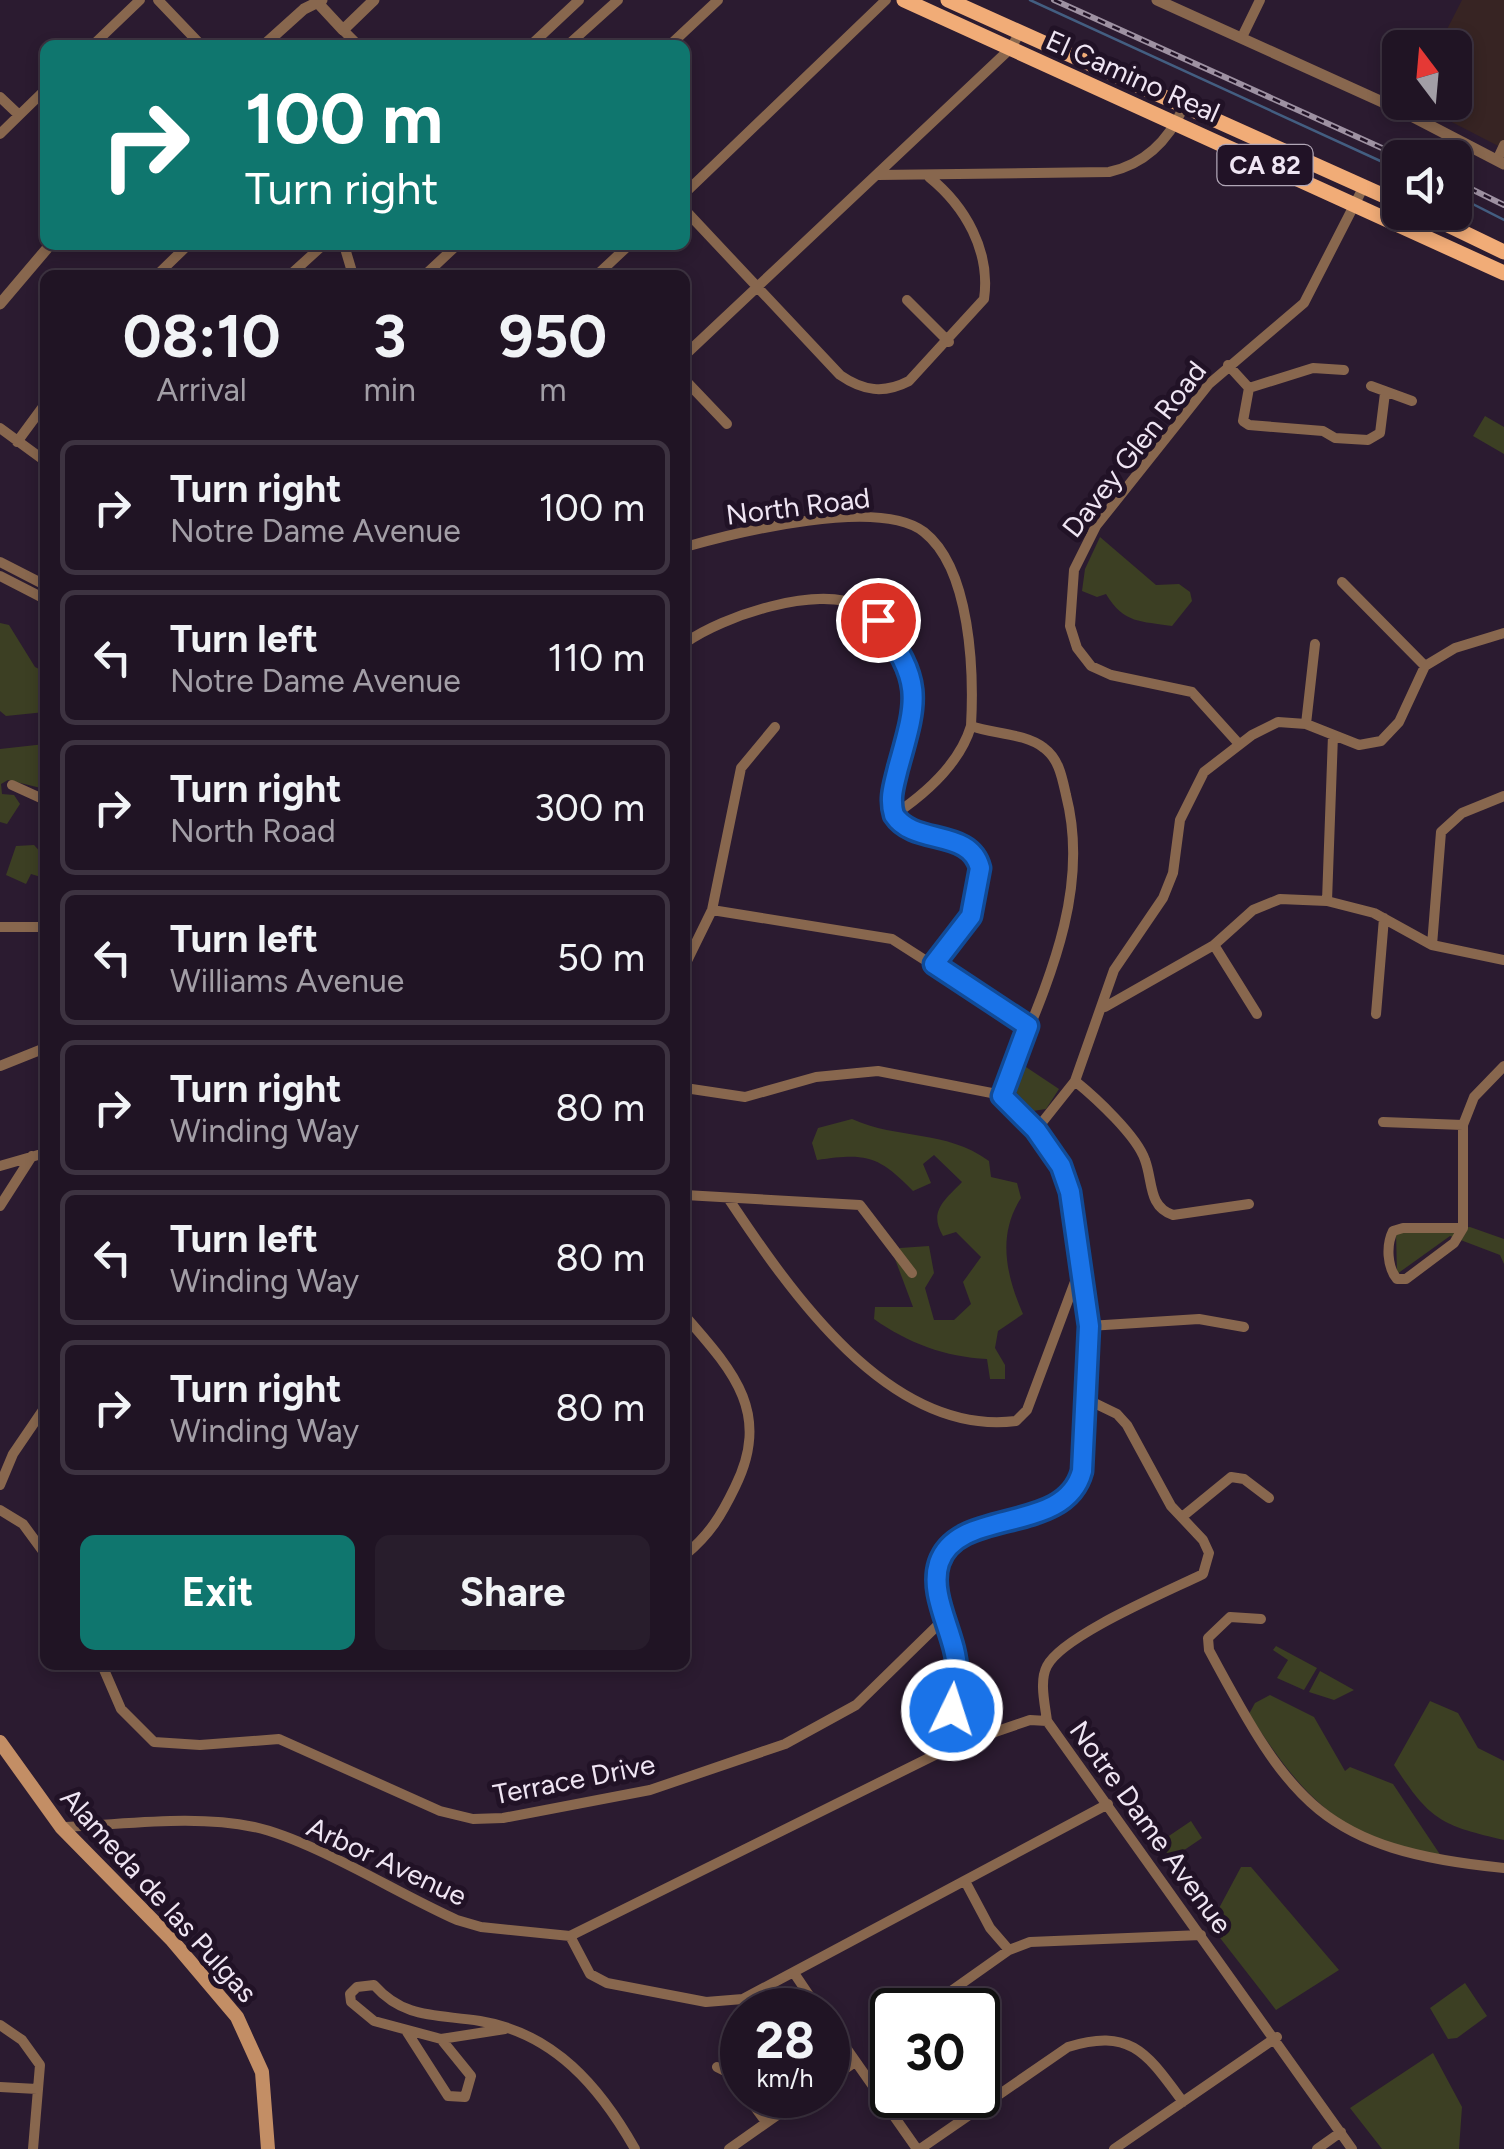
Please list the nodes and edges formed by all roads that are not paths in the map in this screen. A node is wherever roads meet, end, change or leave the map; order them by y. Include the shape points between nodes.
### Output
1 (140, 0) edge
2 (158, 0) edge
3 (374, 0) edge
4 (578, 0) edge
5 (618, 0) edge
6 (718, 0) edge
7 (886, 0) edge
8 (904, 0) edge
9 (948, 0) edge
10 (1157, 0) edge
11 (1260, 0) edge
12 (319, 1) edge
13 (596, 20) junction
14 (343, 30) junction
15 (1020, 32) junction
16 (1242, 37) junction
17 (98, 40) edge
18 (196, 40) edge
19 (270, 40) edge
20 (353, 40) edge
21 (536, 40) edge
22 (574, 40) edge
23 (675, 40) edge
24 (1011, 48) junction
25 (40, 95) edge
26 (0, 96) edge
27 (1184, 106) junction
28 (18, 116) junction
29 (1177, 122) junction
30 (0, 134) edge
31 (1504, 144) edge
32 (1500, 162) edge
33 (878, 175) junction
34 (929, 177) junction
35 (690, 188) edge
36 (1363, 188) junction
37 (1382, 196) edge
38 (1355, 204) junction
39 (690, 215) edge
40 (1458, 230) edge
41 (46, 250) edge
42 (183, 250) edge
43 (318, 250) edge
44 (451, 250) edge
45 (624, 250) edge
46 (1504, 252) edge
47 (162, 270) edge
48 (296, 270) edge
49 (430, 270) edge
50 (602, 270) edge
51 (1504, 273) edge
52 (756, 286) junction
53 (907, 300) dead end
54 (0, 304) edge
55 (949, 342) junction
56 (690, 350) edge
57 (1228, 365) junction
58 (1344, 370) dead end
59 (690, 385) edge
60 (1371, 386) dead end
61 (1249, 388) junction
62 (1385, 392) junction
63 (1412, 401) dead end
64 (40, 411) edge
65 (727, 424) dead end
66 (0, 428) edge
67 (17, 442) junction
68 (40, 458) edge
69 (690, 545) edge
70 (0, 562) edge
71 (0, 576) edge
72 (40, 582) edge
73 (1342, 582) dead end
74 (40, 596) edge
75 (1504, 633) edge
76 (690, 639) edge
77 (1316, 644) dead end
78 (1424, 666) junction
79 (1306, 724) junction
80 (971, 726) junction
81 (774, 727) dead end
82 (1333, 735) junction
83 (1239, 744) junction
84 (12, 785) dead end
85 (1504, 796) edge
86 (40, 798) edge
87 (894, 815) junction
88 (1326, 902) junction
89 (712, 910) junction
90 (1384, 918) junction
91 (40, 926) edge
92 (0, 927) edge
93 (1214, 945) junction
94 (1432, 945) junction
95 (690, 955) edge
96 (1504, 960) edge
97 (934, 964) junction
98 (1104, 1008) junction
99 (1257, 1014) dead end
100 (1376, 1014) dead end
101 (1028, 1026) junction
102 (40, 1050) edge
103 (0, 1066) edge
104 (1504, 1066) edge
105 (1076, 1081) junction
106 (690, 1089) edge
107 (1002, 1096) junction
108 (1383, 1122) dead end
109 (1463, 1125) junction
110 (1036, 1130) junction
111 (40, 1154) edge
112 (32, 1156) junction
113 (0, 1166) edge
114 (690, 1195) edge
115 (728, 1198) junction
116 (1250, 1204) dead end
117 (0, 1206) edge
118 (1463, 1228) junction
119 (1080, 1270) junction
120 (912, 1273) dead end
121 (690, 1322) edge
122 (1089, 1326) junction
123 (1244, 1327) dead end
124 (1084, 1398) junction
125 (40, 1414) edge
126 (0, 1485) edge
127 (1269, 1498) dead end
128 (0, 1510) edge
129 (1182, 1517) junction
130 (40, 1547) edge
131 (690, 1551) edge
132 (1261, 1618) dead end
133 (944, 1620) junction
134 (104, 1670) edge
135 (1047, 1720) junction
136 (0, 1742) edge
137 (951, 1747) junction
138 (1108, 1804) junction
139 (62, 1826) junction
140 (1504, 1868) edge
141 (965, 1881) junction
142 (1201, 1935) junction
143 (570, 1936) junction
144 (1008, 1950) junction
145 (794, 1973) junction
146 (804, 1988) edge
147 (955, 1988) edge
148 (0, 2025) edge
149 (505, 2029) junction
150 (406, 2031) junction
151 (1277, 2037) junction
152 (441, 2040) junction
153 (850, 2055) edge
154 (855, 2062) junction
155 (850, 2065) edge
156 (717, 2067) dead end
157 (720, 2068) edge
158 (0, 2087) edge
159 (37, 2089) junction
160 (1182, 2102) junction
161 (763, 2118) edge
162 (772, 2118) edge
163 (766, 2122) junction
164 (1341, 2132) junction
165 (33, 2149) edge
166 (268, 2149) edge
167 (634, 2149) edge
168 (729, 2149) edge
169 (919, 2149) edge
170 (1114, 2149) edge
171 (1318, 2149) edge
172 (1352, 2149) edge

1 - 17 street
2 - 18 street
3 - 14 street
4 - 13 street
4 - 21 street
5 - 13 street
6 - 23 street
7 - 35 street
8 - 24 main road, El Camino Real / CA 82
9 - 15 main road, El Camino Real / CA 82
10 - 16 street
11 - 16 street
12 - 14 street
12 - 19 street
13 - 22 street
14 - 20 street
15 - 24 street
15 - 27 main road, El Camino Real / CA 82
16 - 32 street
24 - 29 main road, El Camino Real / CA 82
24 - 33 street
25 - 28 street
26 - 28 street
27 - 29 street
27 - 36 main road, El Camino Real / CA 82
28 - 30 street
29 - 34 street via 1143,160 1115,171
29 - 38 main road, El Camino Real / CA 82
31 - 32 street
33 - 34 street
33 - 52 street
34 - 55 street via 968,216 986,285 980,309
36 - 37 main road, El Camino Real / CA 82
36 - 38 street, Davey Glen Road
38 - 51 main road, El Camino Real / CA 82
38 - 57 street, Davey Glen Road via 1304,304
39 - 52 street
40 - 46 main road
41 - 54 street
42 - 47 street
43 - 48 street
44 - 49 street
45 - 50 street
52 - 55 street via 840,375 870,390 909,382
52 - 56 street
53 - 55 street
57 - 61 street
57 - 83 street, Davey Glen Road via 1088,539 1074,570 1070,626 1092,666 1110,676 1192,692
58 - 61 street via 1313,368
59 - 65 street
60 - 62 street
61 - 62 street via 1243,421 1249,426 1368,440 1380,432
62 - 63 street
64 - 67 street
66 - 67 street
67 - 68 street
69 - 80 street, North Road via 875,516 924,532 944,557 975,662
70 - 72 street
71 - 74 street
73 - 78 street
75 - 78 street via 1454,648
76 - 87 street via 773,605 863,607 898,648 916,700 891,793
77 - 79 street
78 - 82 street via 1398,722 1381,741 1359,744
79 - 82 street
79 - 83 street via 1278,722
80 - 87 street via 951,763
80 - 101 street via 1046,749 1060,768 1068,803 1074,889
81 - 89 street via 740,768
82 - 88 street
83 - 98 street via 1204,772 1186,801 1164,898 1114,970
84 - 86 street
85 - 94 street via 1462,813 1441,832
87 - 97 street via 910,829 967,848 978,860 976,906
88 - 90 street
88 - 93 street via 1269,900
89 - 95 street
89 - 97 street via 871,933
90 - 94 street
90 - 100 street
91 - 92 street
93 - 98 street
93 - 99 street
94 - 96 street
97 - 101 street
98 - 105 street
101 - 107 street
102 - 103 street
104 - 109 street via 1474,1096
105 - 110 street
105 - 116 street via 1141,1152 1163,1212
106 - 107 street via 745,1097 816,1077 878,1071
107 - 110 street
108 - 109 street
109 - 118 street
110 - 119 street via 1065,1175
111 - 112 street
112 - 113 street
112 - 117 street
114 - 115 street
115 - 119 street via 820,1323 898,1392 956,1420 1016,1420 1027,1410
115 - 120 street via 860,1206
118 - 118 street via 1393,1231 1390,1271 1406,1279 1454,1243
119 - 122 street
121 - 131 street via 730,1369 752,1425 741,1475 713,1532
122 - 123 street via 1199,1319
122 - 124 street
124 - 129 street via 1127,1425 1158,1487
124 - 133 street via 1077,1491 1057,1506 948,1548 938,1580
125 - 126 street
127 - 129 street via 1230,1477
128 - 130 street via 23,1524
129 - 135 street via 1209,1552 1202,1574 1056,1654 1044,1675
132 - 140 street via 1230,1617 1212,1632 1209,1650 1293,1789 1359,1836 1428,1859
133 - 134 street, Terrace Drive via 856,1705 785,1744 650,1790 503,1818 440,1812 278,1739 200,1746 154,1742 121,1709
133 - 137 street via 957,1669
135 - 137 street, Notre Dame Avenue
135 - 138 street, Notre Dame Avenue
136 - 139 main road, Alameda de las Pulgas
137 - 143 street
138 - 141 street
138 - 142 street, Notre Dame Avenue
139 - 143 street, Arbor Avenue via 254,1827 457,1920
139 - 166 main road, Alameda de las Pulgas via 237,2017 262,2072
141 - 144 street
141 - 145 street
142 - 144 street via 1030,1942
142 - 151 street, Notre Dame Avenue
143 - 145 street via 590,1974 706,2002 744,1999
144 - 147 street
145 - 146 street
148 - 159 street via 36,2054
149 - 150 street via 412,2013 374,1986 350,1994 362,2014
149 - 152 street
149 - 167 street via 551,2048 586,2076
150 - 152 street
150 - 152 street via 448,2096 465,2096 471,2076
151 - 160 street
151 - 164 street, Notre Dame Avenue
153 - 154 street
154 - 155 street
154 - 169 street
156 - 157 street
158 - 159 street
159 - 165 street
160 - 169 street via 1148,2054 1111,2039 1091,2040 1068,2046
160 - 170 street
161 - 163 street
162 - 163 street
163 - 168 street
164 - 171 street
164 - 172 street, Notre Dame Avenue

